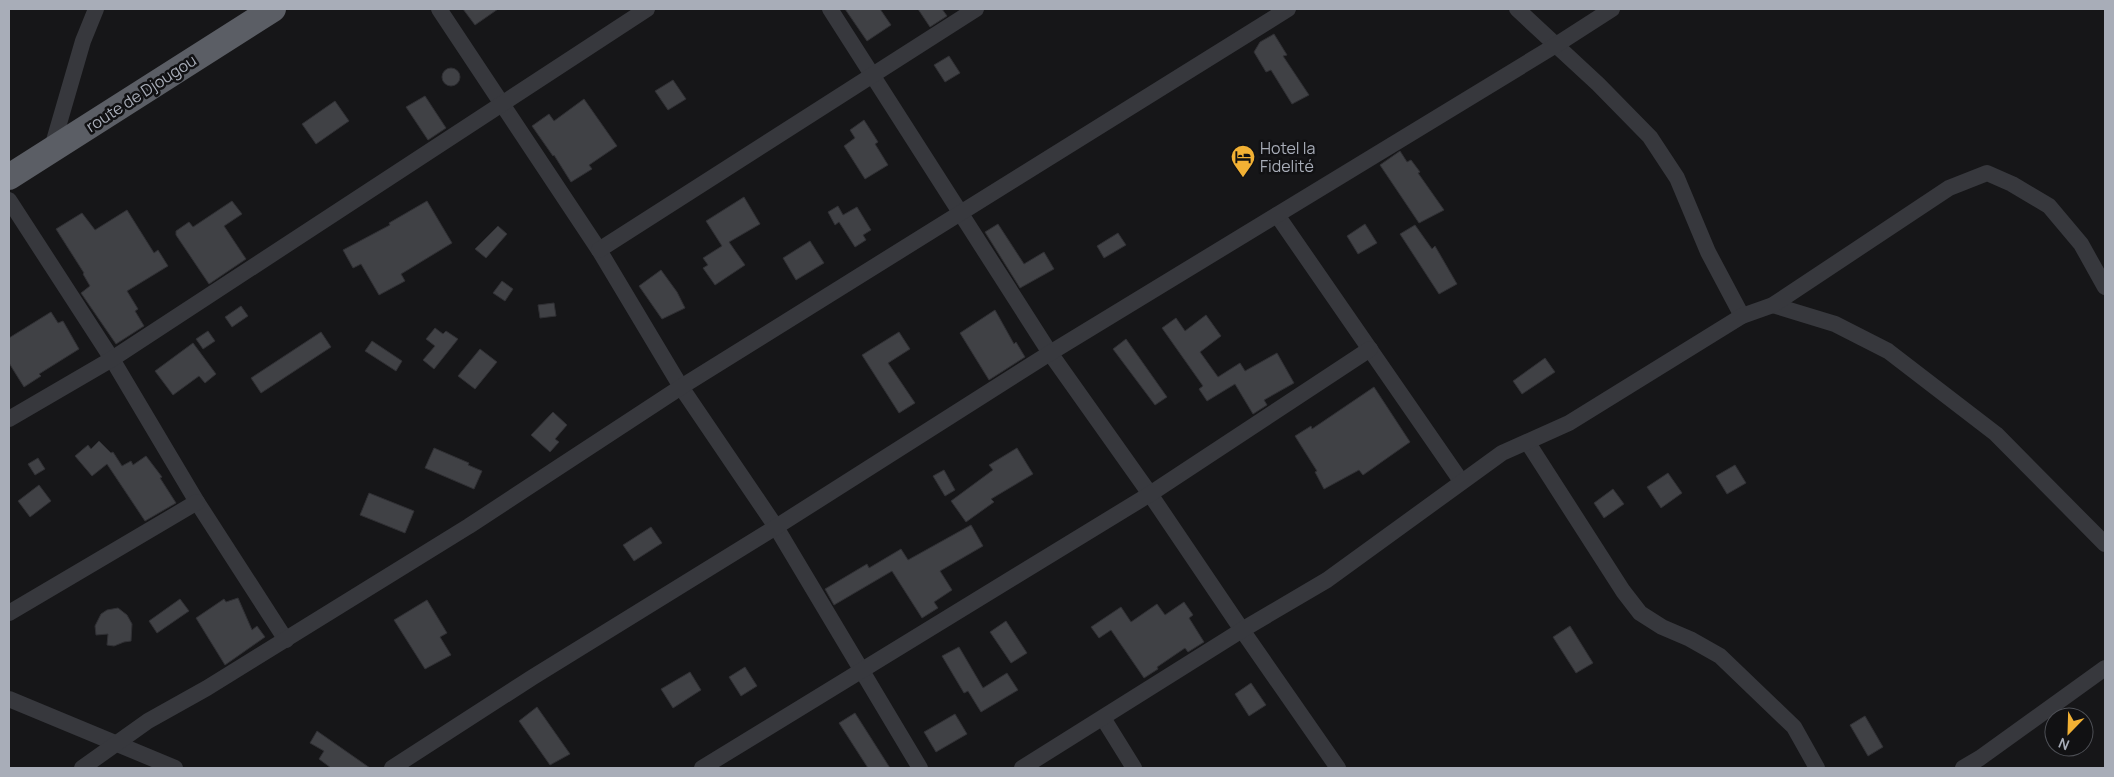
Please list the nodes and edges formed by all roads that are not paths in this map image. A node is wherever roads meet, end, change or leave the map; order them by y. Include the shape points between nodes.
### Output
1 (96, 9) edge
2 (273, 9) edge
3 (439, 9) edge
4 (647, 9) edge
5 (830, 9) edge
6 (976, 9) edge
7 (1288, 9) edge
8 (1517, 9) edge
9 (1612, 9) edge
10 (1556, 45) junction
11 (872, 74) junction
12 (503, 104) junction
13 (50, 151) junction
14 (9, 177) edge
15 (9, 200) edge
16 (960, 212) junction
17 (1277, 214) junction
18 (599, 250) junction
19 (2105, 287) edge
20 (1773, 305) junction
21 (1742, 316) junction
22 (1370, 349) junction
23 (1050, 353) junction
24 (112, 359) junction
25 (681, 387) junction
26 (9, 419) edge
27 (1528, 443) junction
28 (1461, 481) junction
29 (1150, 494) junction
30 (197, 502) junction
31 (776, 527) junction
32 (2105, 544) edge
33 (9, 613) edge
34 (1242, 630) junction
35 (286, 640) junction
36 (2105, 668) edge
37 (862, 670) junction
38 (9, 699) edge
39 (1103, 718) junction
40 (116, 745) junction
41 (82, 768) edge
42 (175, 768) edge
43 (392, 768) edge
44 (702, 768) edge
45 (920, 768) edge
46 (1022, 768) edge
47 (1134, 768) edge
48 (1338, 768) edge
49 (1817, 768) edge
50 (1963, 768) edge

1 - 13 street via 83,41
2 - 13 highway, route de Djougou
3 - 12 street
4 - 12 street
5 - 11 street
6 - 11 street
7 - 16 street
8 - 10 street
9 - 10 street
10 - 17 street
10 - 21 street via 1650,137 1676,178 1708,252
11 - 16 street
11 - 18 street
12 - 18 street
12 - 24 street
13 - 14 highway, route de Djougou
15 - 24 street
16 - 23 street
16 - 25 street
17 - 22 street
17 - 23 street
18 - 25 street
19 - 20 street via 2081,244 2049,206 1987,173 1949,188
20 - 21 street
20 - 32 street via 1835,324 1888,352 1996,434
21 - 27 street via 1569,423
22 - 28 street
22 - 29 street
23 - 29 street
23 - 31 street
24 - 26 street
24 - 30 street
25 - 31 street
25 - 35 street via 470,526
27 - 28 street via 1502,453
27 - 49 street via 1640,613 1720,656 1794,727
28 - 34 street via 1327,580
29 - 34 street
29 - 37 street
30 - 33 street
30 - 35 street
31 - 37 street
31 - 43 street
34 - 39 street
34 - 48 street
35 - 40 street via 148,721
36 - 50 street
37 - 44 street
37 - 45 street
38 - 40 street
39 - 46 street
39 - 47 street
40 - 41 street
40 - 42 street

